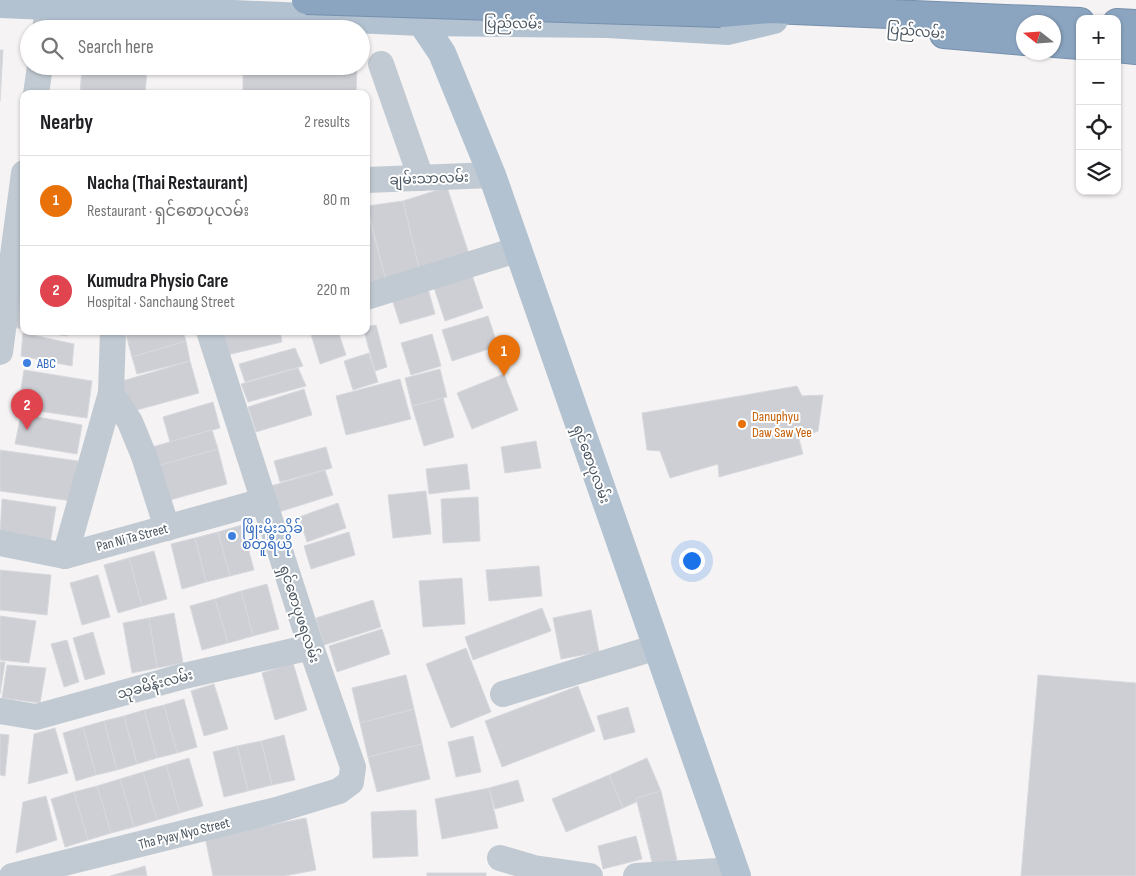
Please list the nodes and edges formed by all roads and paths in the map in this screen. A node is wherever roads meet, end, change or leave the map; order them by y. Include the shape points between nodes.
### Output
1 (306, 0) edge
2 (0, 4) edge
3 (766, 10) edge
4 (419, 11) edge
5 (449, 11) edge
6 (47, 17) edge
7 (1076, 22) edge
8 (1121, 23) edge
9 (1136, 24) edge
10 (1016, 39) edge
11 (1061, 44) edge
12 (1076, 45) edge
13 (1121, 48) edge
14 (1136, 50) edge
15 (442, 53) junction
16 (381, 64) dead end
17 (39, 75) edge
18 (37, 90) edge
19 (492, 175) junction
20 (421, 178) junction
21 (370, 180) edge
22 (20, 204) edge
23 (516, 250) junction
24 (370, 296) edge
25 (113, 335) edge
26 (210, 335) edge
27 (0, 352) edge
28 (111, 393) junction
29 (263, 501) junction
30 (167, 528) junction
31 (0, 544) edge
32 (65, 556) junction
33 (311, 647) junction
34 (657, 647) junction
35 (503, 694) dead end
36 (0, 711) edge
37 (352, 782) joint
38 (500, 858) dead end
39 (736, 873) edge
40 (12, 876) edge
41 (590, 876) edge
42 (636, 876) edge

1 - 3 highway, bridge via 721,13
2 - 6 main road, ပြည်လမ်း
3 - 5 main road, ပြည်လမ်း via 728,30
3 - 7 highway, ပြည်လမ်း
3 - 10 highway, ပြည်လမ်း
4 - 5 main road, ပြည်လမ်း
4 - 6 main road, ပြည်လမ်း
4 - 15 main road, ရှင်စောပုလမ်း
5 - 15 main road
8 - 9 highway
11 - 12 highway
13 - 14 highway
15 - 19 main road, ရှင်စောပုလမ်း
16 - 20 street
17 - 18 street
19 - 20 street, ချမ်းသာလမ်း
19 - 23 main road, ရှင်စောပုလမ်း
20 - 21 street, ချမ်းသာလမ်း
22 - 27 street
23 - 24 street
23 - 34 main road, ရှင်စောပုလမ်း
25 - 28 street
26 - 29 street, ရှင်စောပုဖရလမ်း
28 - 30 street via 134,431
28 - 32 street
29 - 30 street, Pan Ni Ta Street
29 - 33 street, ရှင်စောပုဖရလမ်း
30 - 32 street, Pan Ni Ta Street
31 - 32 street, Pan Ni Ta Street
33 - 36 street, သုခမိန်းလမ်း via 184,676 36,717
33 - 37 street, ရှင်စောပုဖရလမ်း via 353,767
34 - 35 street
34 - 39 main road, ရှင်စောပုလမ်း
37 - 40 street, Tha Pyay Nyo Street via 339,791 280,809
38 - 41 street via 534,868
39 - 42 street

